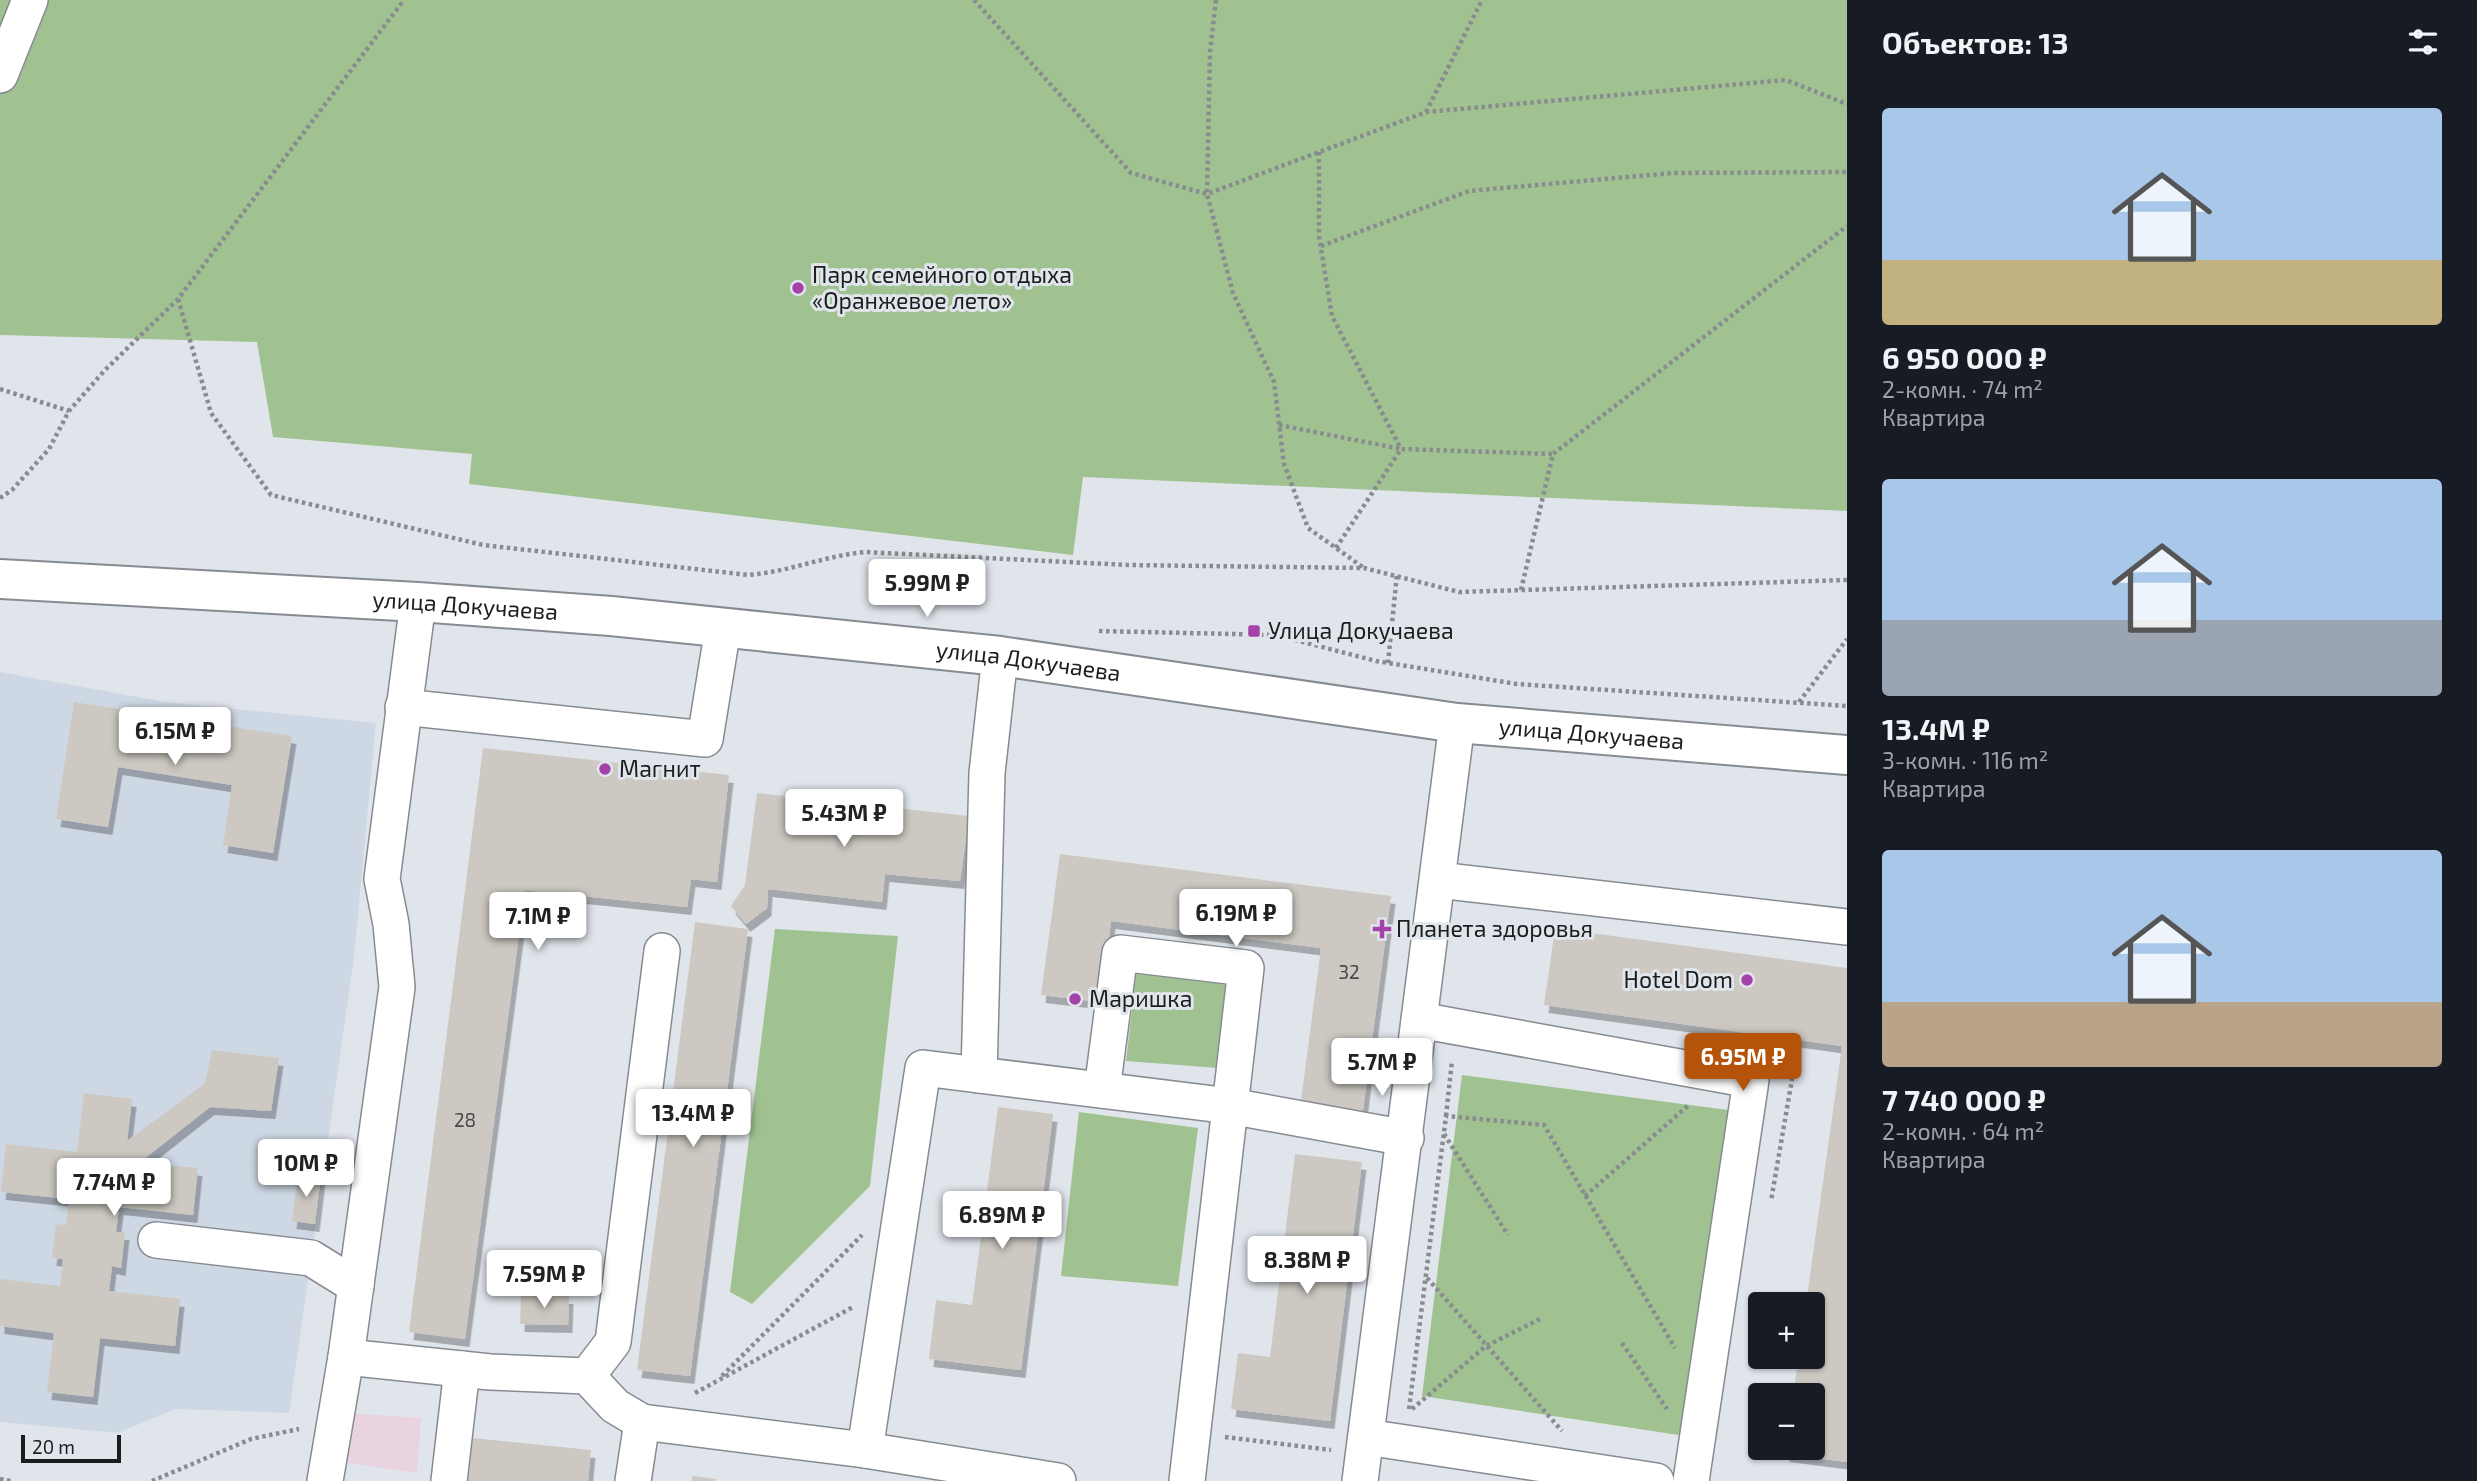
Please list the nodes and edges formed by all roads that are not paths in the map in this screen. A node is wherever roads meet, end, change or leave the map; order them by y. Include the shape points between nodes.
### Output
1 (30, 0) edge
2 (0, 75) edge
3 (0, 579) edge
4 (418, 602) junction
5 (723, 628) junction
6 (1000, 656) junction
7 (403, 707) junction
8 (1457, 723) junction
9 (1847, 755) edge
10 (1438, 880) junction
11 (1847, 927) edge
12 (662, 951) dead end
13 (1419, 1020) junction
14 (979, 1075) junction
15 (1102, 1090) junction
16 (1230, 1106) junction
17 (1406, 1138) junction
18 (156, 1240) dead end
19 (356, 1286) junction
20 (346, 1357) junction
21 (462, 1369) junction
22 (587, 1376) junction
23 (642, 1422) junction
24 (865, 1450) junction
25 (1363, 1457) edge
26 (325, 1481) edge
27 (449, 1481) edge
28 (633, 1481) edge
29 (1058, 1481) edge
30 (1187, 1481) edge
31 (1656, 1481) edge
32 (1691, 1481) edge

1 - 2 street
3 - 4 main road, улица Докучаева
4 - 5 main road, улица Докучаева
4 - 7 street
5 - 6 main road, улица Докучаева
5 - 7 street via 705,739
6 - 8 main road, улица Докучаева
6 - 14 street via 987,773
7 - 19 street via 382,879 397,987
8 - 9 main road, улица Докучаева
8 - 10 street
10 - 11 street
10 - 13 street
12 - 22 street via 612,1342
13 - 17 street
13 - 32 street via 1751,1080
14 - 15 street
14 - 24 street via 923,1068
15 - 16 street
15 - 16 street via 1120,953 1234,966 1247,968
16 - 17 street
16 - 30 street
17 - 25 street
18 - 19 street via 312,1258
19 - 20 street
20 - 21 street
20 - 26 street
21 - 22 street
21 - 27 street
22 - 23 street via 615,1406
23 - 24 street
23 - 28 street
24 - 29 street
25 - 31 street

